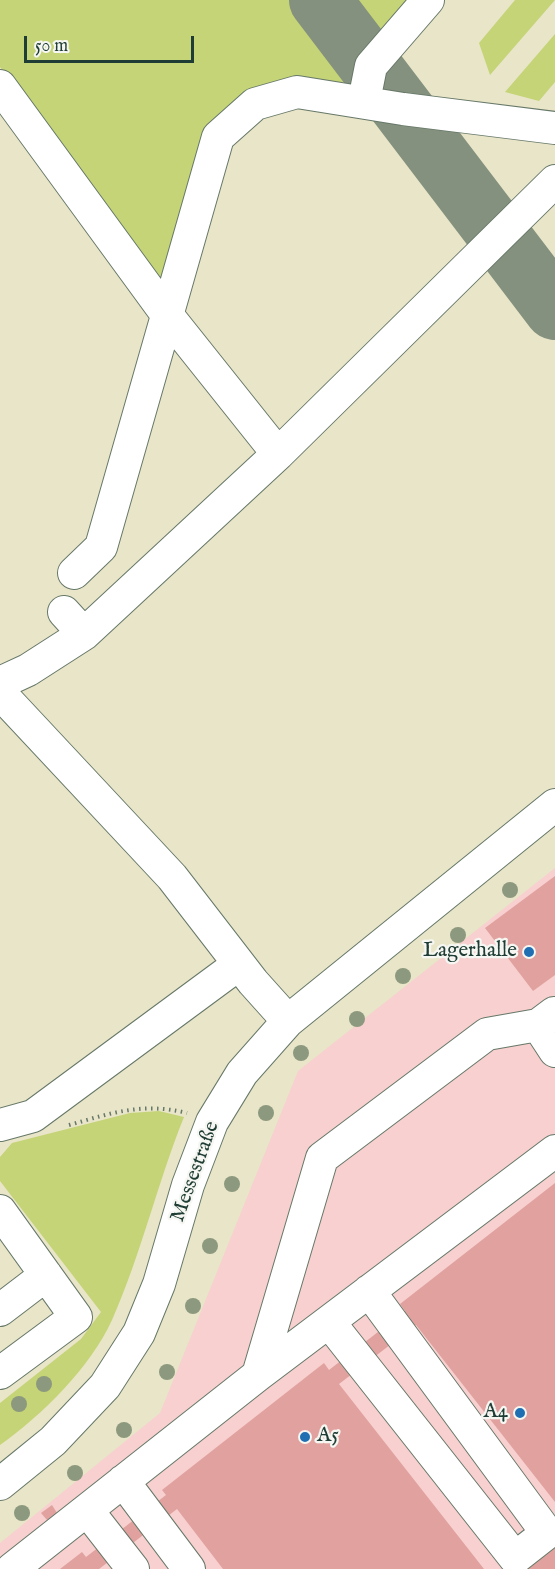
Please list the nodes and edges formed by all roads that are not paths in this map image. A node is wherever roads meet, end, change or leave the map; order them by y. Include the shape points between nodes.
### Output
1 (428, 0) edge
2 (0, 86) edge
3 (364, 101) junction
4 (555, 128) edge
5 (555, 181) edge
6 (168, 316) junction
7 (278, 454) junction
8 (74, 573) dead end
9 (0, 683) edge
10 (0, 693) edge
11 (555, 805) edge
12 (239, 964) junction
13 (547, 1019) edge
14 (288, 1021) junction
15 (555, 1051) edge
16 (0, 1125) edge
17 (555, 1151) edge
18 (4, 1226) edge
19 (45, 1275) junction
20 (369, 1292) junction
21 (0, 1310) edge
22 (329, 1322) junction
23 (0, 1374) edge
24 (258, 1375) junction
25 (123, 1481) junction
26 (0, 1484) edge
27 (87, 1510) junction
28 (12, 1569) edge
29 (134, 1569) edge
30 (189, 1569) edge

1 - 3 street via 371,66
2 - 6 street
3 - 4 street
3 - 6 street via 297,92 255,104 218,137
5 - 7 street
6 - 7 street
6 - 8 street via 101,547
7 - 9 street via 74,623 28,670
10 - 12 street via 172,877
11 - 14 street, Messestraße
12 - 14 street
12 - 16 street via 33,1116
13 - 15 street
13 - 24 street via 487,1034 322,1158
14 - 26 street, Messestraße via 242,1073 212,1122 139,1333 105,1386 53,1441
17 - 20 street
18 - 19 street
19 - 21 street
19 - 23 street via 76,1317
20 - 22 street
20 - 22 street via 547,1533 515,1558
22 - 24 street
24 - 25 street
25 - 27 street
25 - 30 street
27 - 28 street
27 - 29 street

